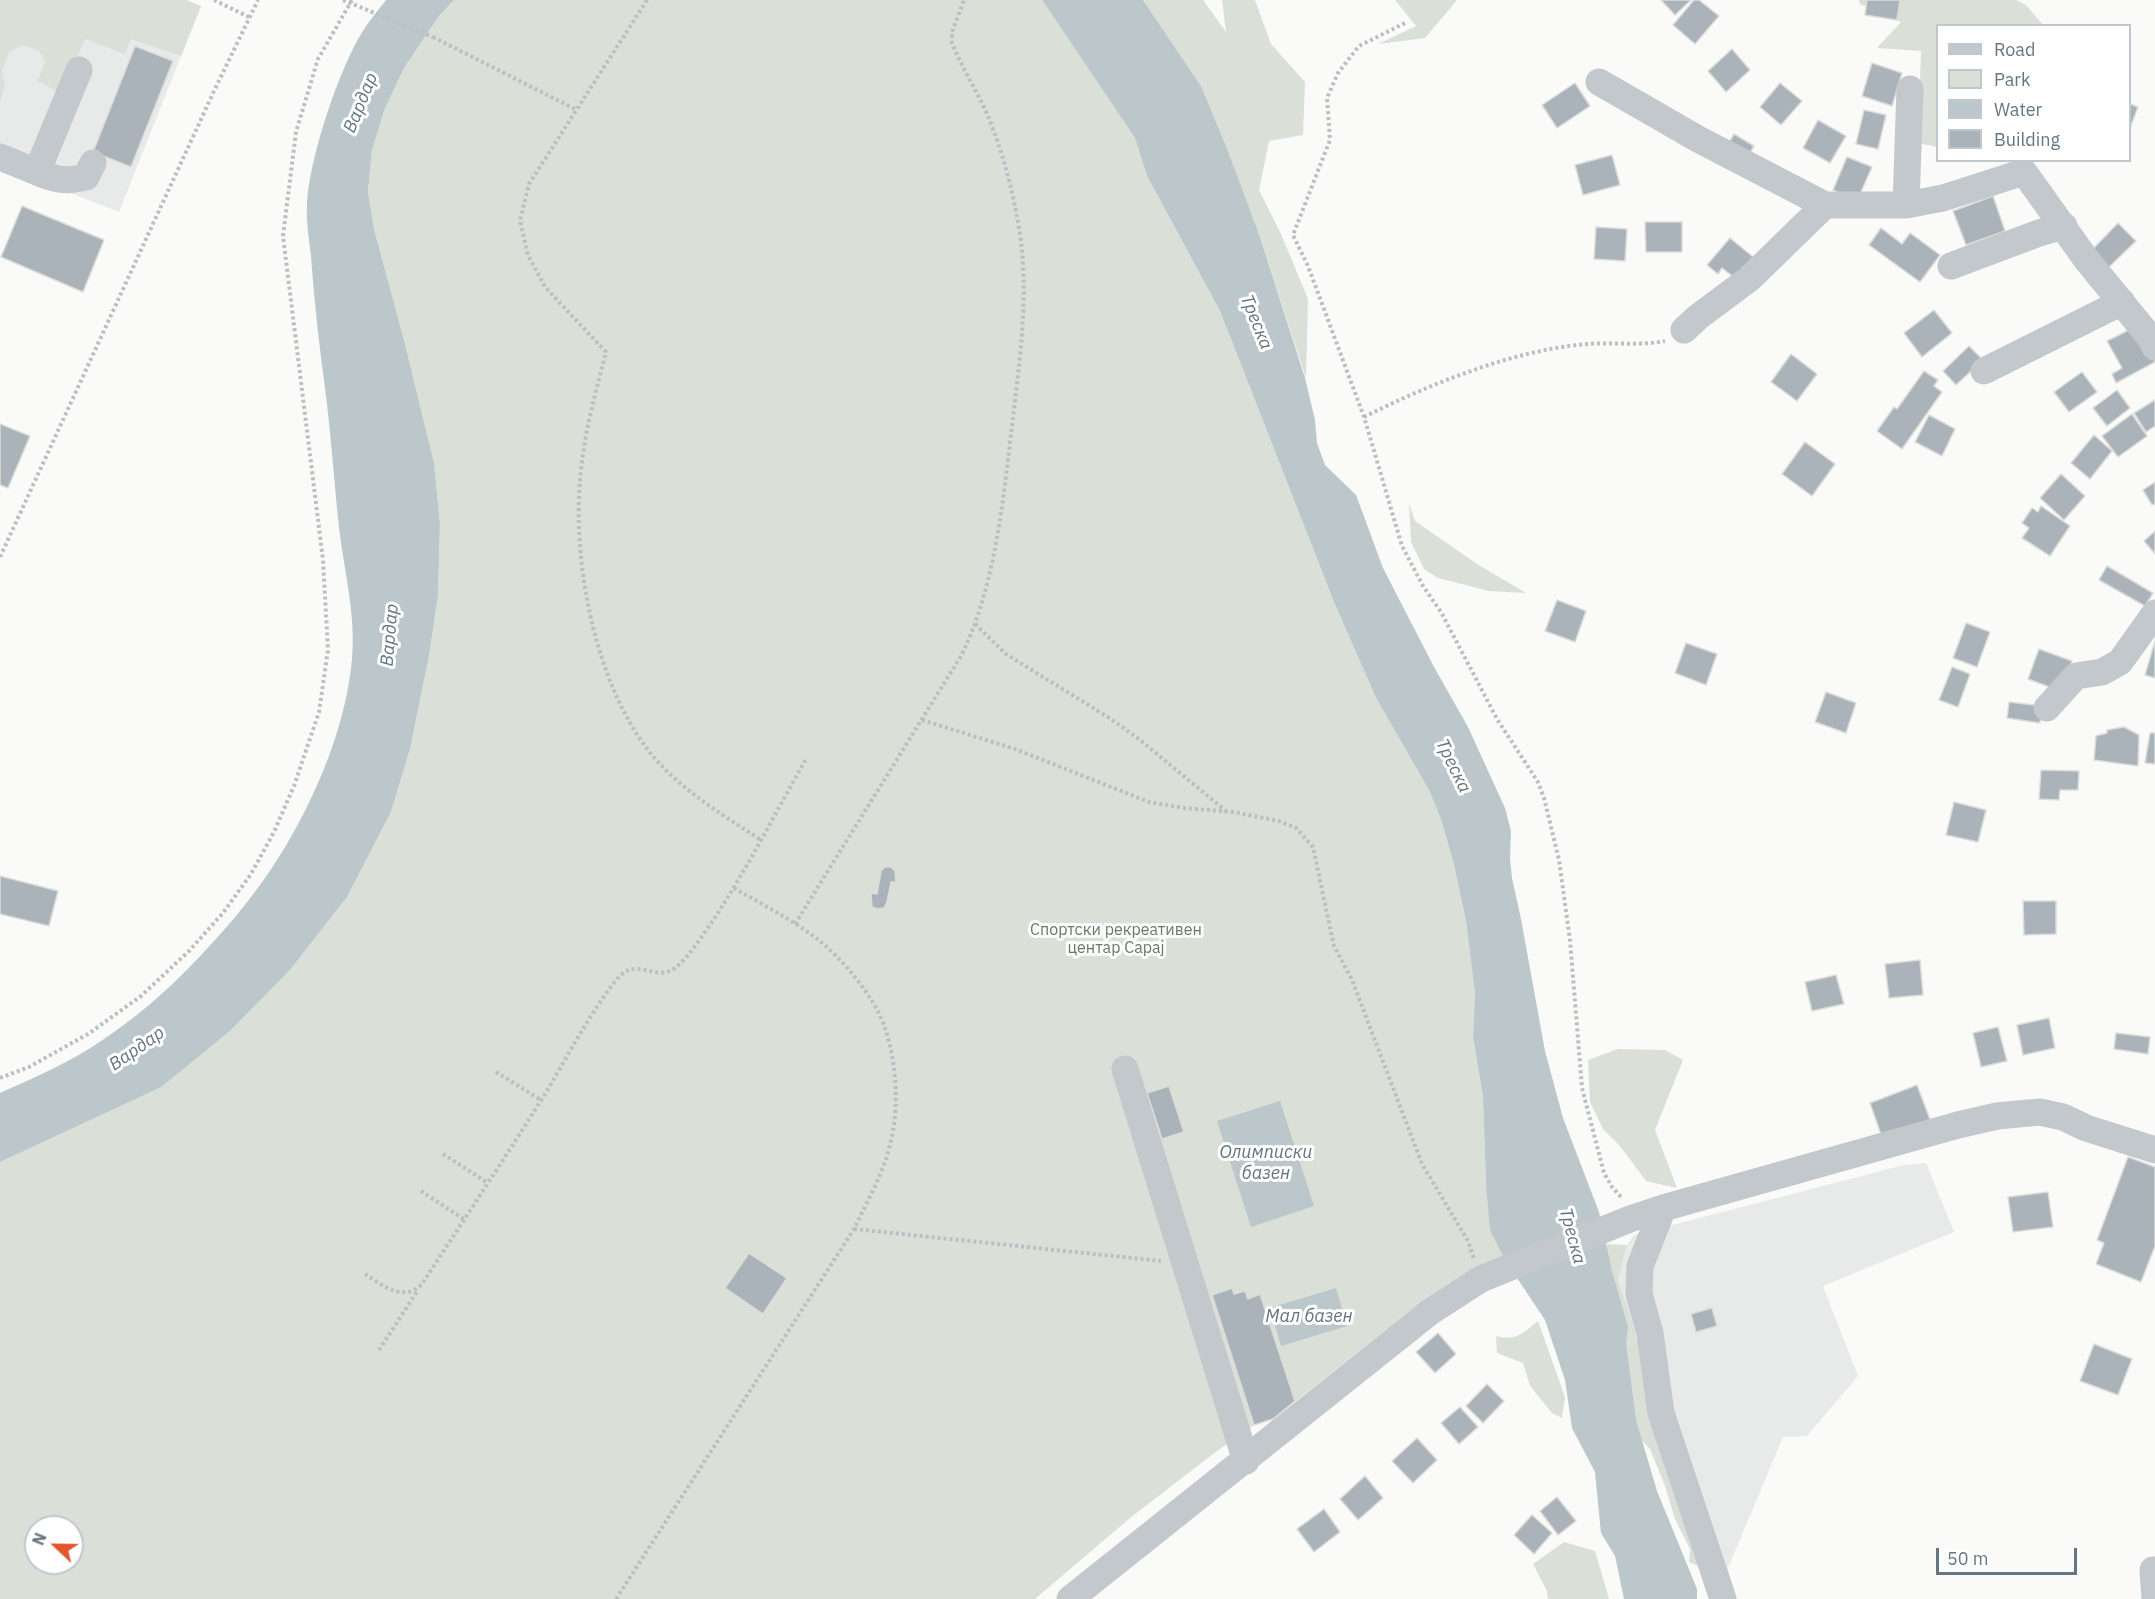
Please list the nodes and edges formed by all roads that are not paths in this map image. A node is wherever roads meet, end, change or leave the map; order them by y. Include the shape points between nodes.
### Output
1 (79, 70) dead end
2 (1599, 82) dead end
3 (1910, 88) dead end
4 (0, 157) edge
5 (93, 163) dead end
6 (2030, 166) edge
7 (37, 172) junction
8 (1825, 205) junction
9 (1906, 205) junction
10 (2064, 226) junction
11 (1951, 266) dead end
12 (2122, 302) junction
13 (1684, 330) road end
14 (2155, 347) edge
15 (1984, 370) dead end
16 (2155, 613) edge
17 (2048, 708) dead end
18 (1125, 1069) dead end
19 (2155, 1150) edge
20 (1647, 1213) junction
21 (1246, 1461) junction
22 (2153, 1570) dead end
23 (1070, 1599) edge
24 (1723, 1599) edge
25 (2155, 1599) edge

1 - 7 street
2 - 8 street
3 - 9 street
4 - 7 street
5 - 7 street via 86,177 71,181
6 - 9 street via 1943,198
6 - 10 street
8 - 9 street
8 - 13 street via 1749,279
10 - 11 street
10 - 12 street
12 - 14 street
12 - 15 street
16 - 17 street via 2120,662 2102,672 2076,676
18 - 21 street
19 - 20 street via 2063,1117 2020,1113 1958,1125
20 - 21 street via 1481,1279 1430,1312
20 - 24 street via 1639,1294 1650,1333 1661,1413
21 - 23 street
22 - 25 street

